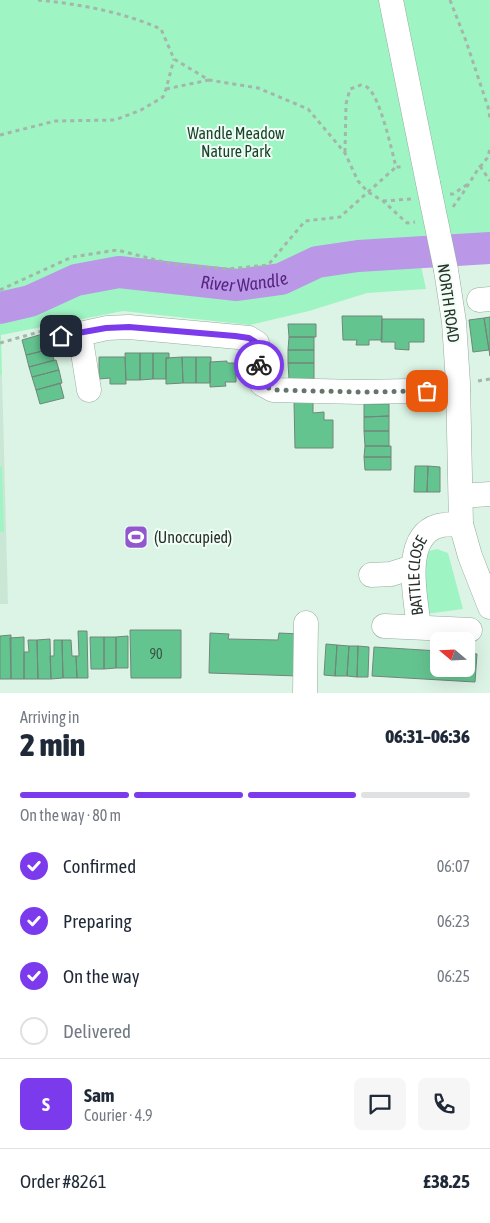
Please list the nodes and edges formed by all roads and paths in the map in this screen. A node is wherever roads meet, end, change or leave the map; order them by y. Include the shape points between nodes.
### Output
1 (38, 0) edge
2 (391, 0) edge
3 (450, 0) edge
4 (174, 58) junction
5 (209, 80) junction
6 (166, 89) junction
7 (490, 118) edge
8 (0, 135) edge
9 (490, 148) edge
10 (345, 153) junction
11 (480, 166) junction
12 (396, 167) junction
13 (426, 174) junction
14 (490, 181) edge
15 (368, 192) junction
16 (448, 212) dead end
17 (416, 222) dead end
18 (0, 290) edge
19 (71, 335) junction
20 (0, 343) edge
21 (89, 390) dead end
22 (458, 390) junction
23 (490, 494) edge
24 (461, 496) junction
25 (461, 524) junction
26 (413, 567) junction
27 (371, 575) dead end
28 (490, 607) edge
29 (306, 623) dead end
30 (384, 626) dead end
31 (419, 627) junction
32 (470, 630) dead end
33 (305, 693) edge

1 - 4 path via 69,3 143,21 161,29
2 - 13 street, NORTH ROAD
3 - 7 path
4 - 5 path
4 - 6 path
5 - 6 path
5 - 10 path via 258,88 308,109
6 - 8 path via 163,97 115,120 54,121
9 - 11 path via 488,157
10 - 12 path via 346,104 350,89 361,85 372,93
10 - 15 path via 358,182
11 - 14 path
11 - 16 path
12 - 13 path
12 - 15 path
13 - 22 street, NORTH ROAD, bridge via 454,322
15 - 17 path via 407,223
15 - 18 path via 340,216 305,222 268,265 227,269 190,266 117,250 72,257
19 - 20 path via 46,330
19 - 21 street
19 - 22 street via 129,327 249,338 257,343 262,384 272,390
22 - 24 street, NORTH ROAD
23 - 24 street
24 - 25 street, NORTH ROAD
25 - 26 street, BATTLE CLOSE via 438,526 426,533 413,557
25 - 28 street, NORTH ROAD
26 - 27 street via 391,574
26 - 31 street, BATTLE CLOSE
29 - 33 street
30 - 31 street, BATTLE CLOSE
31 - 32 street, BATTLE CLOSE

